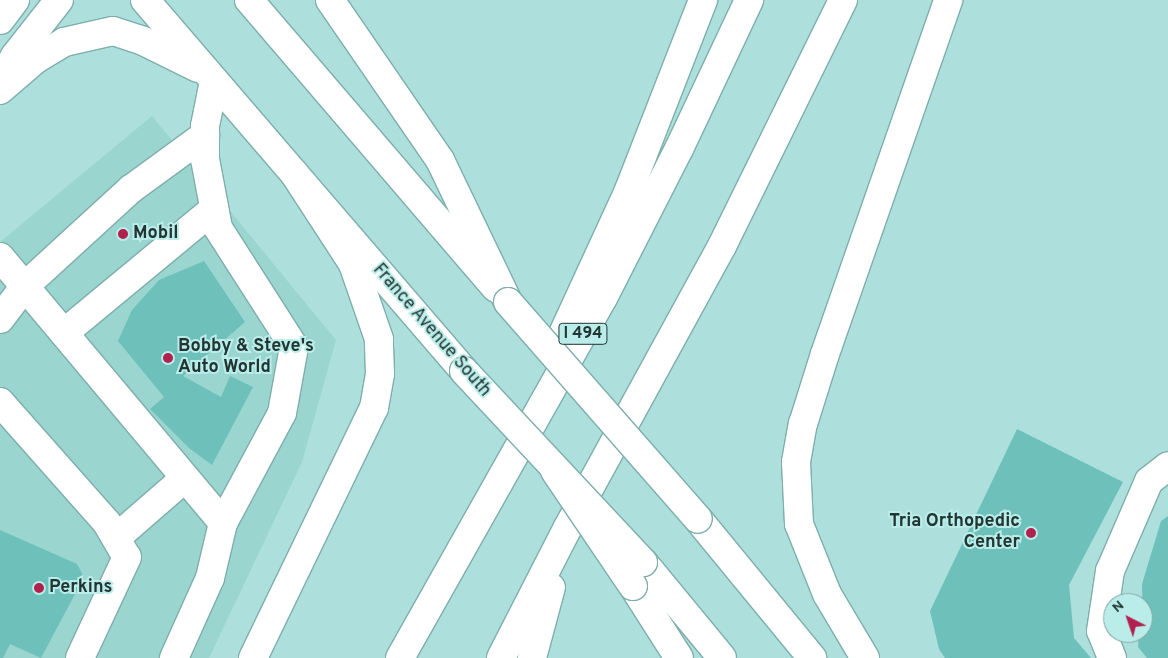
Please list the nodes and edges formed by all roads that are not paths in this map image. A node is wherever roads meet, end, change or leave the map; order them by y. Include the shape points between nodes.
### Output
1 (16, 0) edge
2 (59, 0) edge
3 (144, 0) edge
4 (249, 0) edge
5 (330, 0) edge
6 (703, 0) edge
7 (749, 0) edge
8 (843, 0) edge
9 (948, 0) edge
10 (0, 20) edge
11 (210, 76) junction
12 (0, 82) edge
13 (0, 90) edge
14 (205, 135) junction
15 (294, 173) junction
16 (214, 209) junction
17 (0, 257) edge
18 (25, 286) junction
19 (508, 302) junction
20 (0, 318) edge
21 (64, 333) junction
22 (3, 412) edge
23 (1168, 466) edge
24 (185, 478) junction
25 (223, 523) junction
26 (567, 528) junction
27 (116, 538) junction
28 (465, 548) junction
29 (638, 574) junction
30 (80, 658) edge
31 (174, 658) edge
32 (253, 658) edge
33 (400, 658) edge
34 (501, 658) edge
35 (532, 658) edge
36 (679, 658) edge
37 (722, 658) edge
38 (812, 658) edge
39 (865, 658) edge
40 (1112, 658) edge

1 - 10 main road
2 - 12 main road via 15,56
3 - 11 main road, France Avenue South
4 - 19 main road
5 - 19 main road via 440,160
6 - 28 main road via 629,190
7 - 28 main road, I 494 via 604,298
8 - 26 main road via 722,246
9 - 39 main road via 825,354 803,424 796,462 802,532 827,594
11 - 13 main road via 143,41 113,31 64,42 36,59
11 - 14 main road
11 - 15 main road, France Avenue South
14 - 16 main road via 205,159
14 - 18 main road via 131,189
15 - 29 main road, France Avenue South, bridge via 464,371 555,470
15 - 32 main road via 353,264 378,339 380,374 374,408
16 - 21 main road
16 - 25 main road via 218,228 294,347 282,413
17 - 18 main road
18 - 20 main road
18 - 21 main road
19 - 38 main road, bridge via 698,519
21 - 24 main road
22 - 27 main road via 107,524
23 - 40 main road via 1149,482 1110,571 1101,631
24 - 25 main road
24 - 27 main road
25 - 31 main road via 210,578
26 - 34 main road
26 - 35 main road
27 - 30 main road via 127,558
28 - 33 main road, I 494
29 - 36 main road
29 - 37 main road

